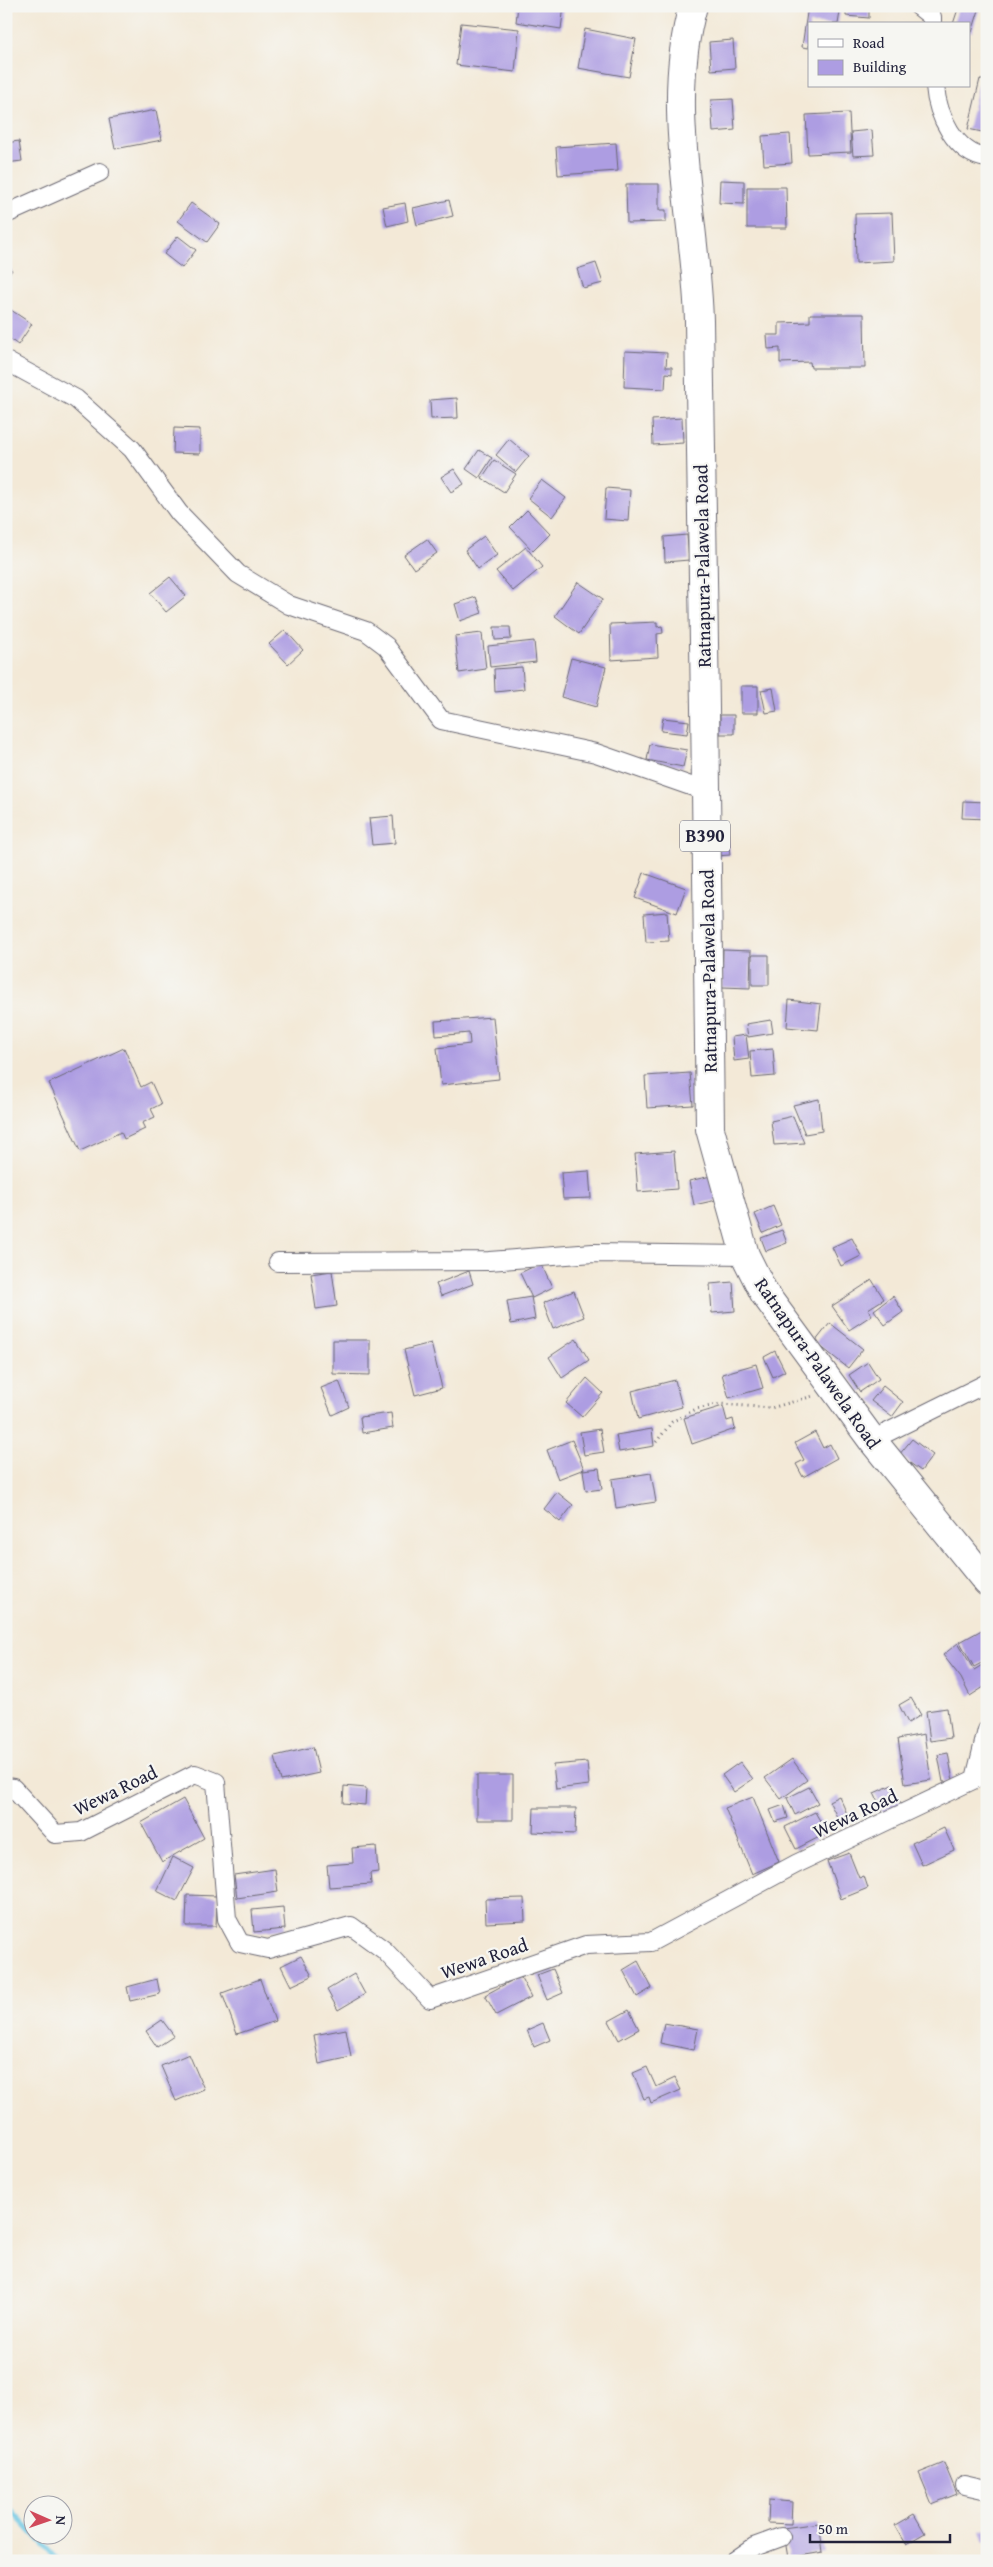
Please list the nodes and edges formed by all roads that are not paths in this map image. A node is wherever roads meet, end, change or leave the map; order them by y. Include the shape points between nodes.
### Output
1 (693, 6) edge
2 (918, 6) edge
3 (932, 22) edge
4 (936, 88) edge
5 (987, 158) edge
6 (100, 172) dead end
7 (6, 214) edge
8 (6, 361) edge
9 (705, 791) junction
10 (745, 1255) junction
11 (278, 1262) dead end
12 (987, 1383) edge
13 (872, 1440) junction
14 (987, 1582) edge
15 (987, 1730) edge
16 (6, 1787) edge
17 (965, 2485) dead end
18 (987, 2490) edge
19 (781, 2537) dead end
20 (759, 2554) edge
21 (734, 2561) edge

1 - 9 main road, Ratnapura-Palawela Road / B390 via 680,93 699,317
2 - 3 street via 932,17
4 - 5 street via 936,104 950,133 976,156
6 - 7 street
8 - 9 street via 76,399 132,449 179,513 238,574 289,605 366,631 386,646 441,720 596,753
9 - 10 main road, Ratnapura-Palawela Road / B390 via 710,1129
10 - 11 street via 592,1253 489,1261
10 - 13 main road, Ratnapura-Palawela Road / B390 via 764,1293
12 - 13 street
13 - 14 main road, Ratnapura-Palawela Road / B390
15 - 16 street, Wewa Road via 975,1779 796,1864 651,1942 586,1945 430,1999 384,1950 351,1926 268,1949 240,1943 226,1919 216,1782 195,1774 81,1832 55,1834 13,1788
17 - 18 street
19 - 20 street
20 - 21 street

